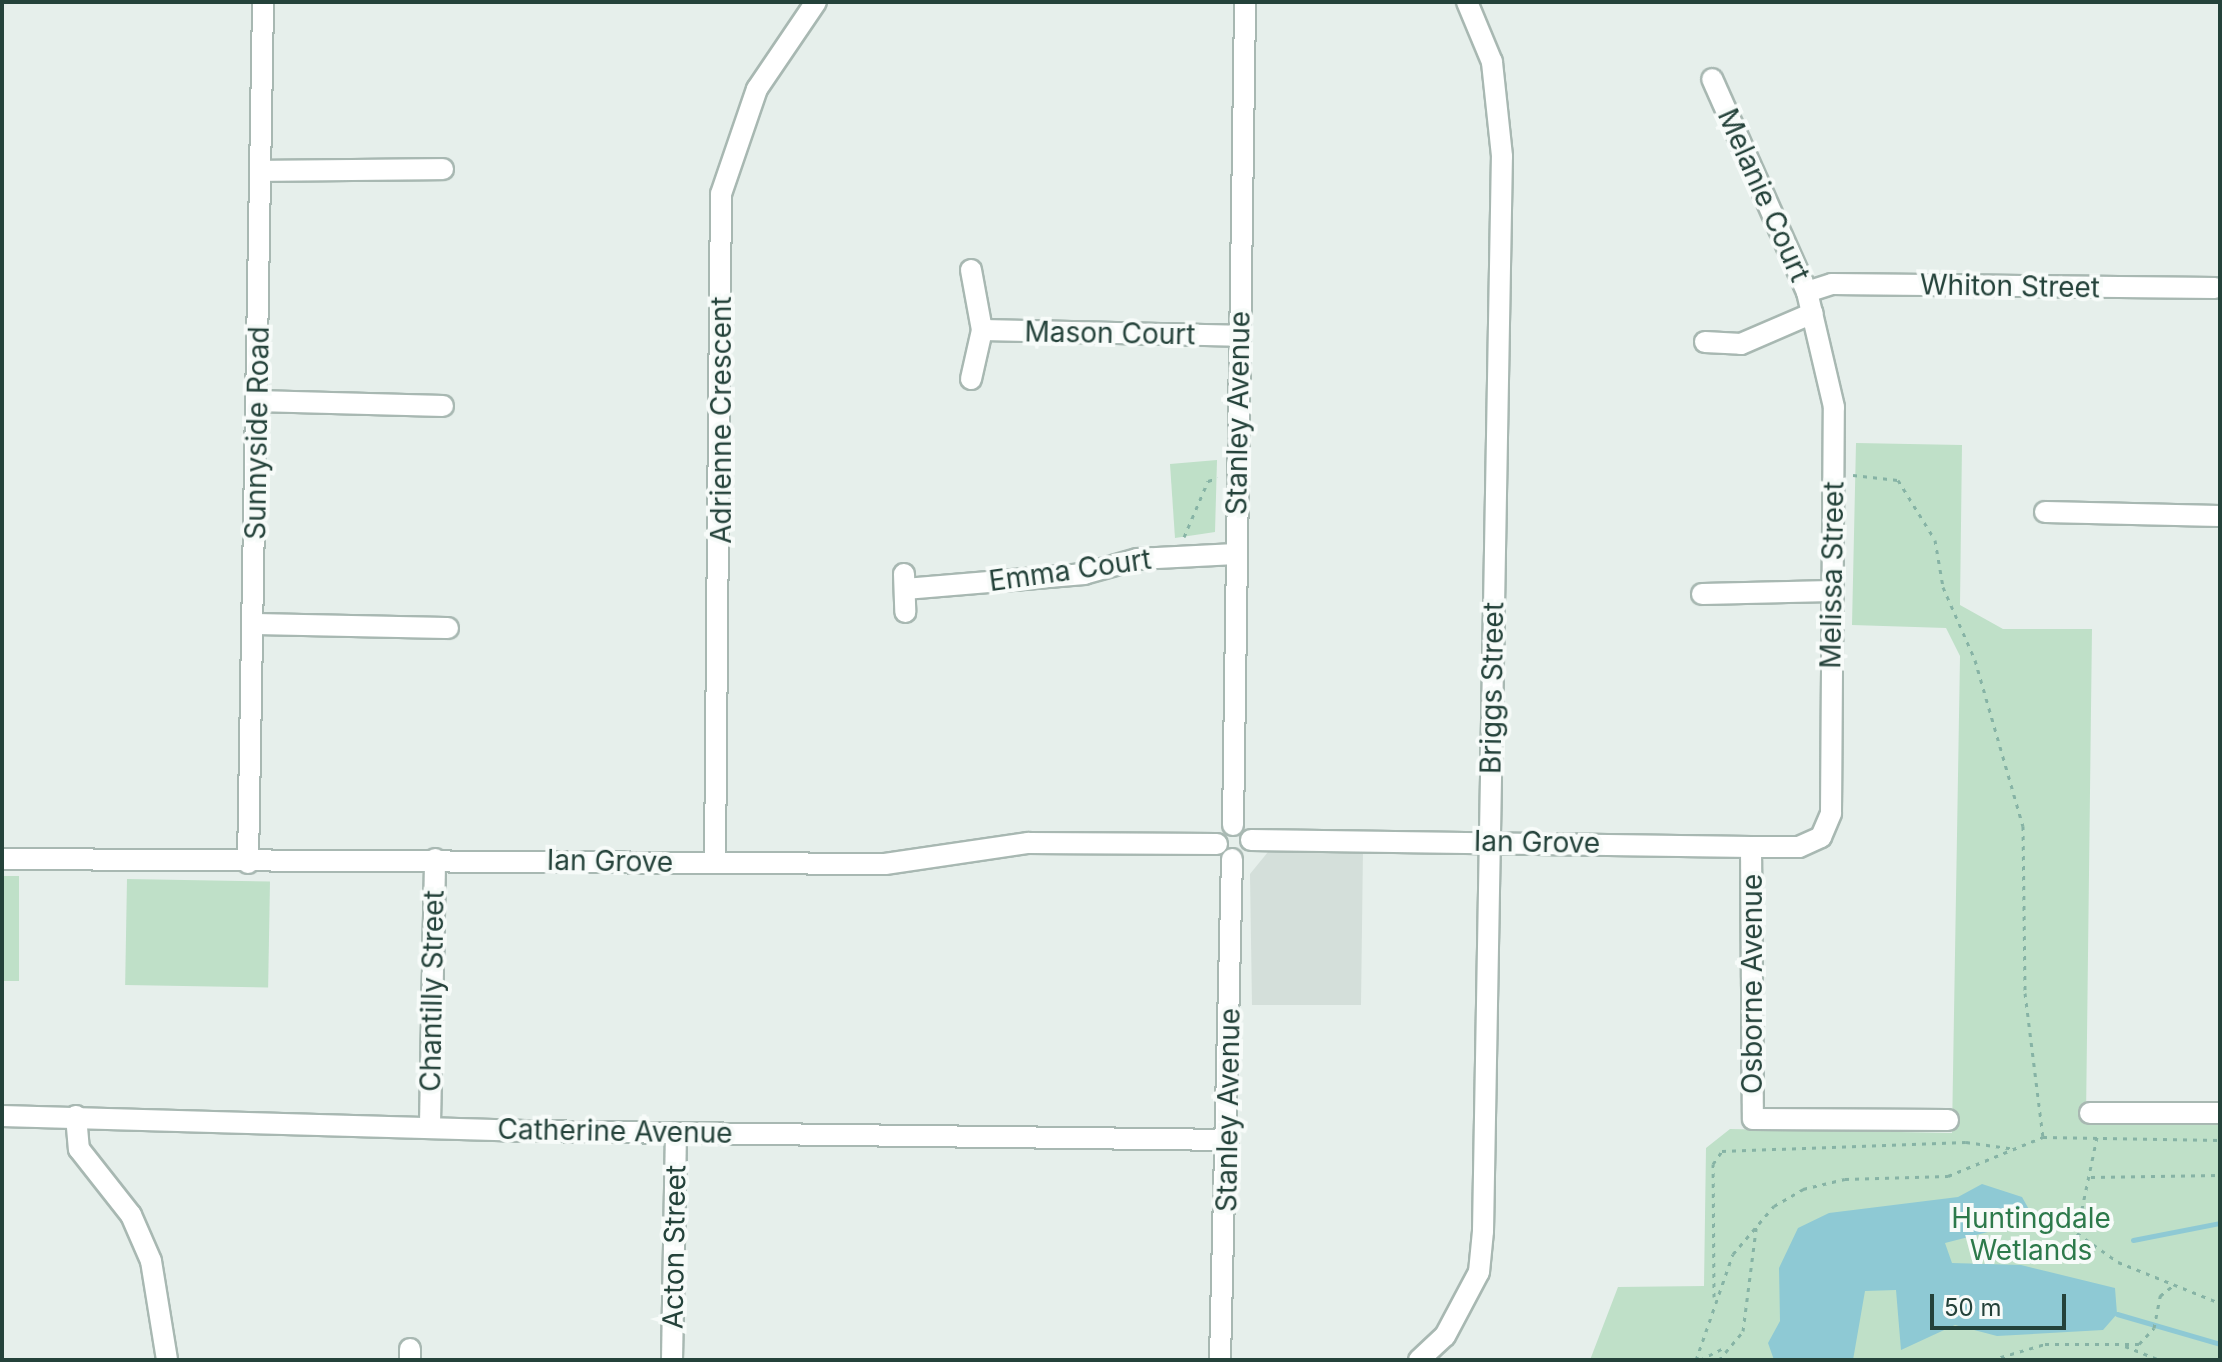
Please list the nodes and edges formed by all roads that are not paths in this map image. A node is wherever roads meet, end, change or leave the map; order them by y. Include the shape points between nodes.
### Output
1 (263, 2) edge
2 (816, 2) edge
3 (1245, 2) edge
4 (1467, 2) edge
5 (1712, 79) dead end
6 (443, 169) dead end
7 (261, 171) junction
8 (971, 270) dead end
9 (2218, 289) edge
10 (1807, 292) junction
11 (1813, 313) junction
12 (982, 330) junction
13 (1239, 336) junction
14 (1705, 342) dead end
15 (971, 379) dead end
16 (257, 401) junction
17 (443, 406) dead end
18 (2045, 512) dead end
19 (2220, 516) edge
20 (1236, 554) junction
21 (1832, 591) junction
22 (1702, 594) dead end
23 (905, 612) dead end
24 (254, 624) junction
25 (448, 628) dead end
26 (1233, 825) junction
27 (1821, 837) joint
28 (1251, 840) junction
29 (1490, 840) junction
30 (1217, 844) junction
31 (1751, 847) junction
32 (2, 859) edge
33 (435, 859) junction
34 (1232, 859) junction
35 (715, 862) junction
36 (248, 863) junction
37 (2090, 1113) dead end
38 (2220, 1113) edge
39 (2, 1116) edge
40 (76, 1116) junction
41 (1948, 1120) dead end
42 (430, 1124) junction
43 (676, 1133) junction
44 (1228, 1140) junction
45 (167, 1360) edge
46 (672, 1360) edge
47 (1220, 1360) edge
48 (1419, 1360) edge

1 - 7 street, Sunnyside Road
2 - 35 street, Adrienne Crescent via 757,89 721,194
3 - 13 street, Stanley Avenue
4 - 29 street, Briggs Street via 1492,62 1501,111
5 - 10 street, Melanie Court
6 - 7 street
7 - 16 street, Sunnyside Road
8 - 12 street
9 - 10 street, Whiton Street via 1832,284
10 - 11 street, Melanie Court
11 - 14 street via 1741,344
11 - 21 street, Melissa Street via 1834,407
12 - 13 street, Mason Court
12 - 15 street
13 - 20 street, Stanley Avenue
16 - 17 street
16 - 24 street, Sunnyside Road
18 - 19 street
20 - 23 street, Emma Court via 904,582
20 - 26 street, Stanley Avenue
21 - 22 street
21 - 27 street, Melissa Street via 1831,813
24 - 25 street
24 - 36 street, Sunnyside Road
26 - 28 street
26 - 30 street
27 - 31 street, Ian Grove via 1799,847
28 - 29 street, Ian Grove
28 - 34 street via 1245,855
29 - 31 street, Ian Grove
29 - 48 street, Briggs Street via 1479,1272 1445,1336
30 - 34 street
30 - 35 street, Ian Grove via 1028,843 885,864
31 - 41 street, Osborne Avenue via 1753,1119
32 - 36 street, Ian Grove
33 - 35 street, Ian Grove
33 - 36 street, Ian Grove
33 - 42 street, Chantilly Street
34 - 44 street, Stanley Avenue
37 - 38 street
39 - 40 street, Catherine Avenue
40 - 42 street, Catherine Avenue
40 - 45 street via 79,1149 131,1215 151,1261
42 - 43 street, Catherine Avenue
43 - 44 street, Catherine Avenue
43 - 46 street, Acton Street
44 - 47 street, Stanley Avenue

